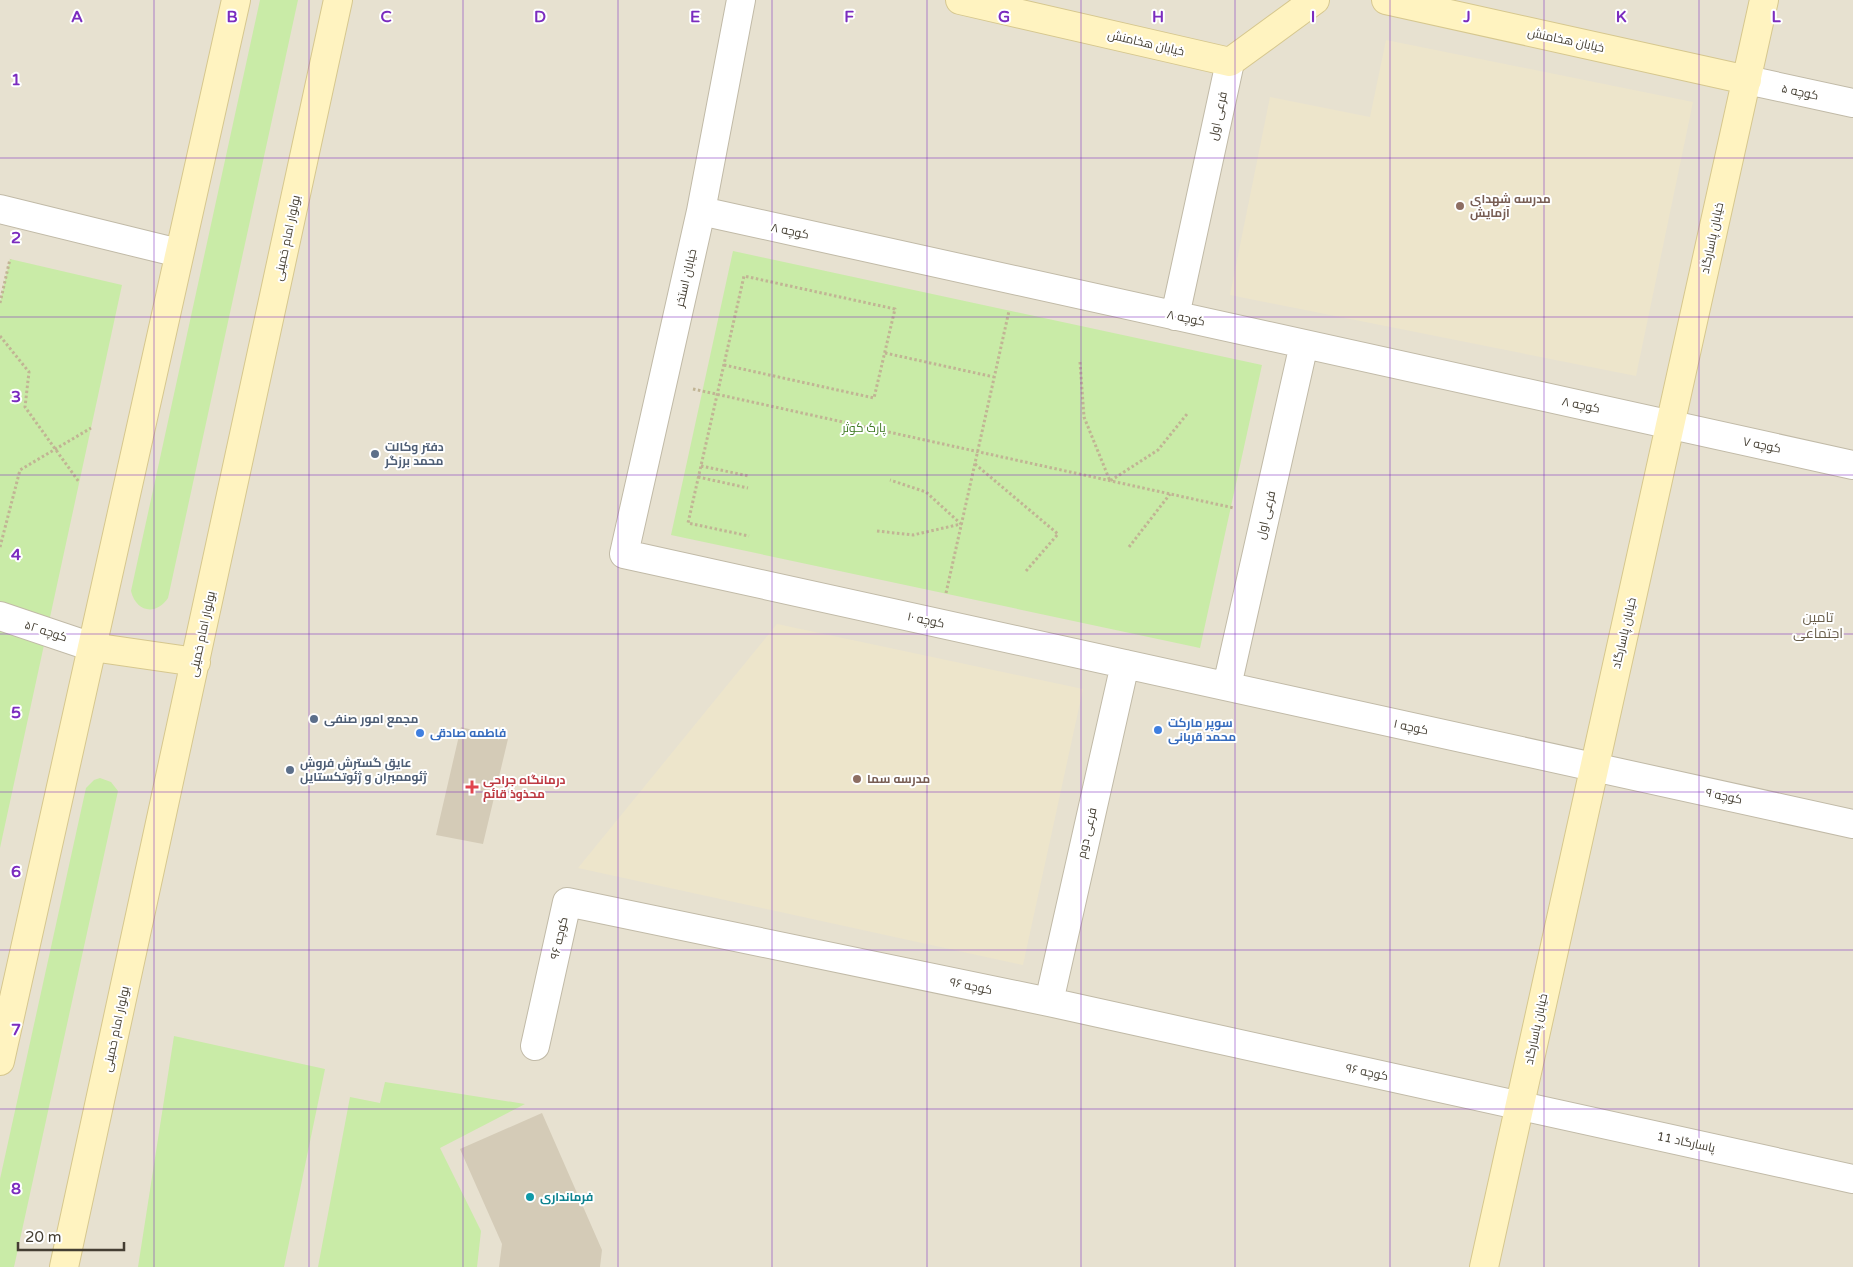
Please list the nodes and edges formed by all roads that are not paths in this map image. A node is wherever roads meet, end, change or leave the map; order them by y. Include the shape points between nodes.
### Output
1 (236, 0) edge
2 (338, 0) edge
3 (741, 0) edge
4 (960, 0) edge
5 (1315, 0) edge
6 (1386, 0) edge
7 (1764, 0) edge
8 (1230, 62) junction
9 (1747, 80) junction
10 (1853, 103) edge
11 (0, 209) edge
12 (701, 211) junction
13 (179, 253) junction
14 (1175, 316) junction
15 (1304, 344) junction
16 (1670, 425) junction
17 (1853, 465) edge
18 (624, 554) joint
19 (0, 616) edge
20 (92, 647) junction
21 (196, 662) junction
22 (1125, 664) junction
23 (1227, 686) junction
24 (1594, 767) junction
25 (1853, 824) edge
26 (7, 996) edge
27 (1050, 1002) junction
28 (535, 1046) dead end
29 (0, 1061) edge
30 (1519, 1105) junction
31 (1853, 1179) edge
32 (64, 1267) edge
33 (1484, 1267) edge

1 - 13 main road
2 - 21 main road, بولوار امام خمینی
3 - 12 street, خیابان استخر
4 - 8 main road, خیابان هخامنش
5 - 8 main road
6 - 9 main road, خیابان هخامنش
7 - 9 main road, خیابان پاسارگاد
8 - 14 street, فرعی اول
9 - 10 street, کوچه ۵
9 - 16 main road, خیابان پاسارگاد
11 - 13 street
12 - 14 street, کوچه ۸
12 - 18 street, خیابان استخر
13 - 20 main road
14 - 15 street, کوچه ۸
15 - 16 street, کوچه ۸
15 - 23 street, فرعی اول
16 - 17 street, کوچه ۷
16 - 24 main road, خیابان پاسارگاد
18 - 22 street, کوچه ۱۰
19 - 20 street, کوچه ۵۲
20 - 21 main road
20 - 26 main road
21 - 32 main road, بولوار امام خمینی
22 - 23 street, کوچه ۱۰
22 - 27 street, فرعی دوم
23 - 24 street, کوچه ۱
24 - 25 street, کوچه ۹
24 - 30 main road, خیابان پاسارگاد
26 - 29 main road
27 - 28 street, کوچه ۹۶ via 567,902
27 - 30 street, کوچه ۹۶
30 - 31 street, پاسارگاد 11
30 - 33 main road, خیابان پاسارگاد

